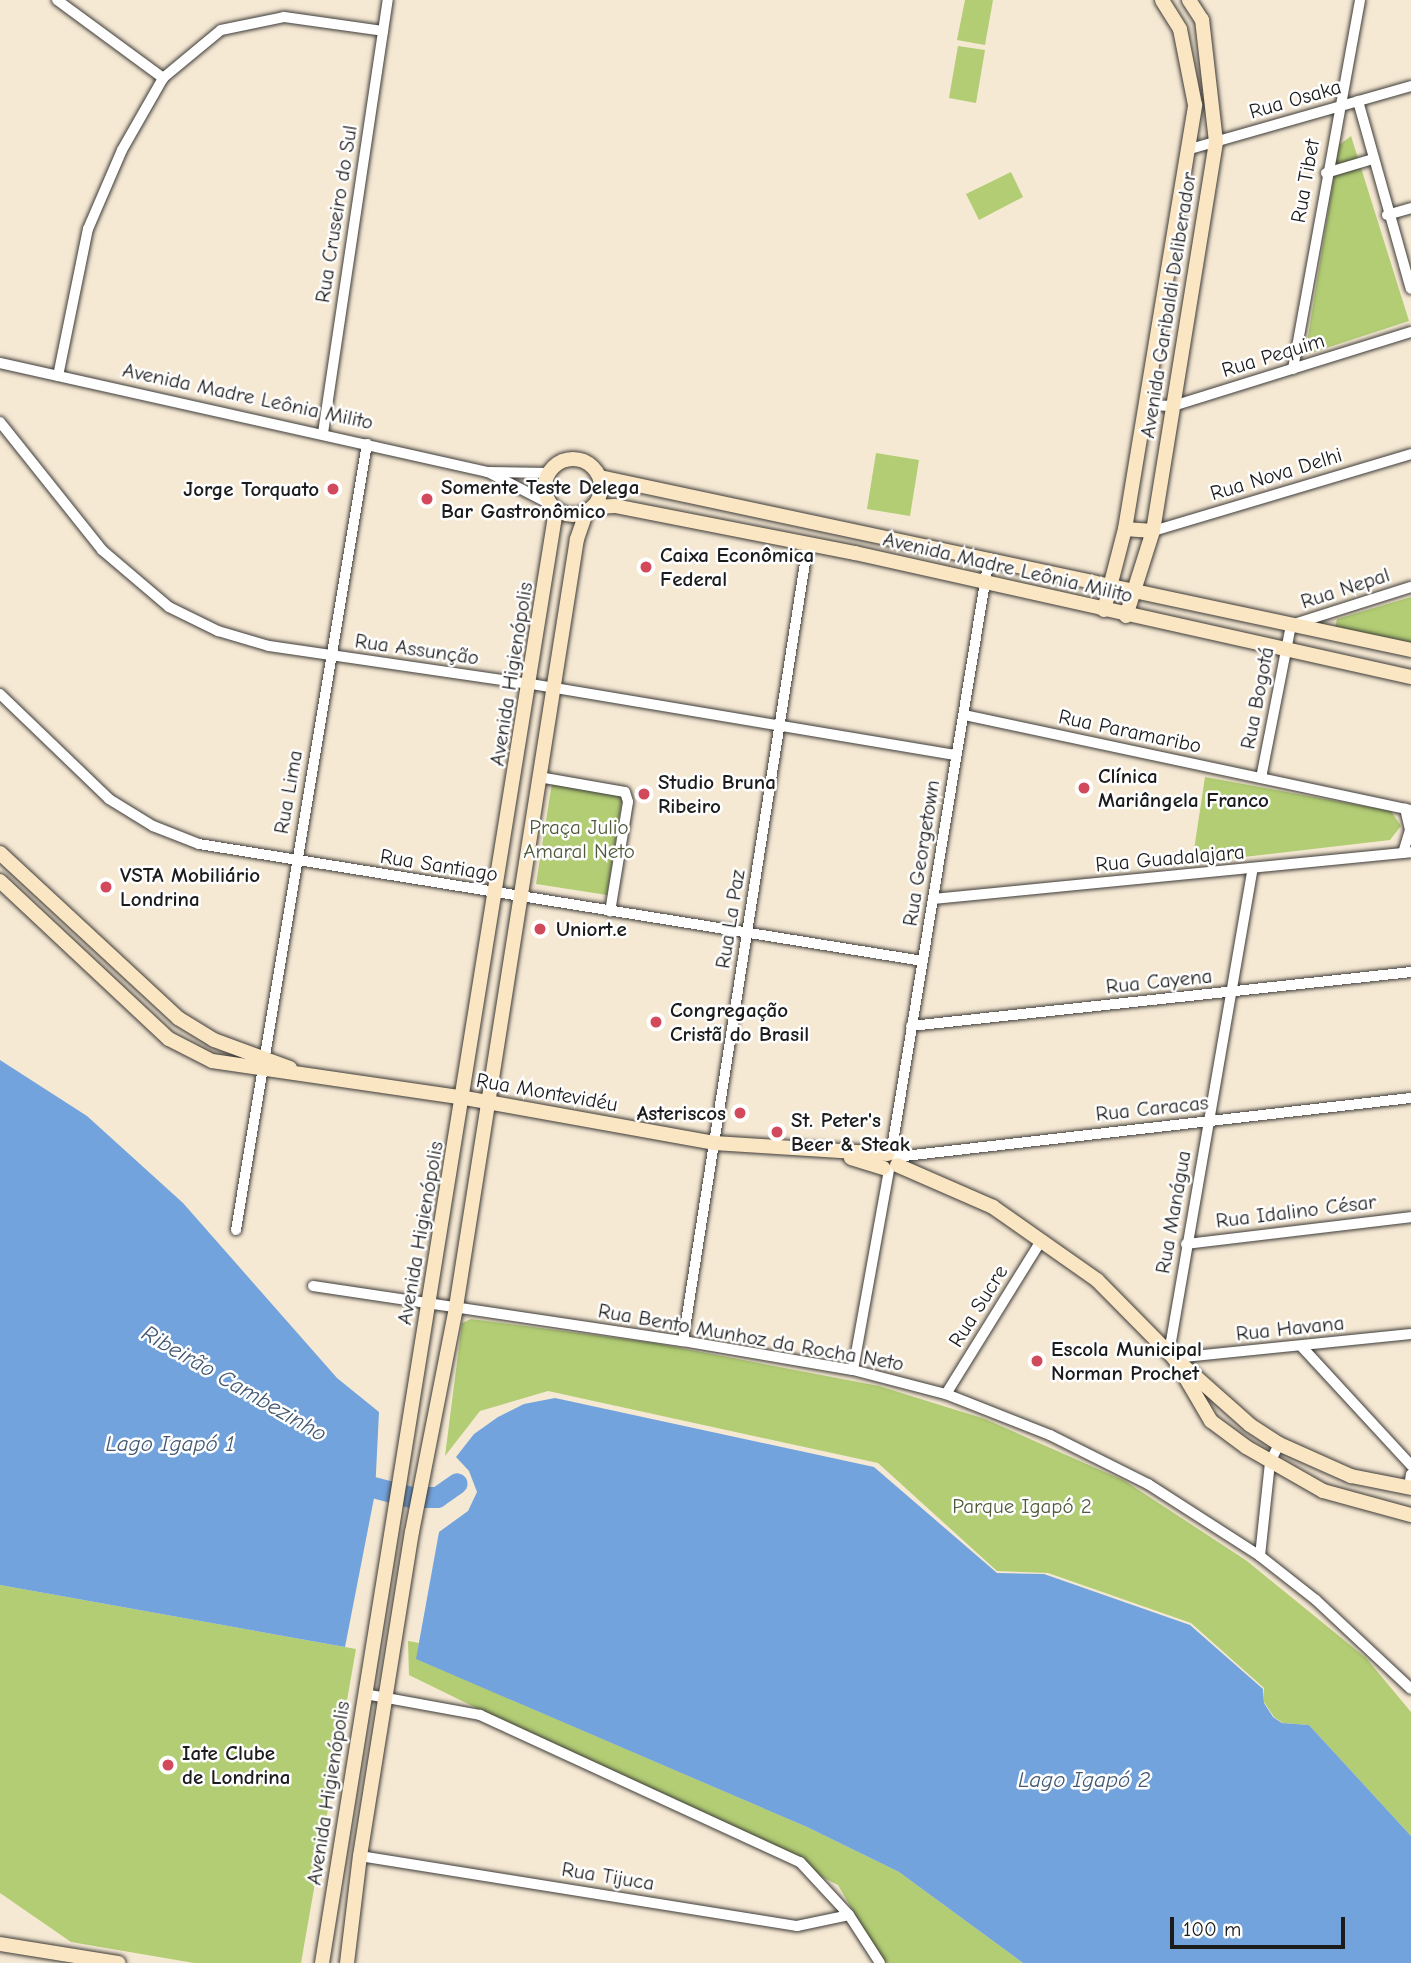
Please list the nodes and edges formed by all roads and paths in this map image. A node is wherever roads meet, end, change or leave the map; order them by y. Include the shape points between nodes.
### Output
1 (57, 0) edge
2 (388, 0) edge
3 (1162, 0) edge
4 (1189, 0) edge
5 (1360, 0) edge
6 (383, 31) junction
7 (163, 78) junction
8 (1411, 86) edge
9 (1358, 101) junction
10 (1338, 106) junction
11 (1216, 142) junction
12 (1190, 149) junction
13 (1373, 159) junction
14 (1326, 173) junction
15 (1411, 208) edge
16 (1387, 215) junction
17 (1411, 289) edge
18 (1411, 332) edge
19 (0, 363) edge
20 (1293, 369) junction
21 (58, 376) junction
22 (1146, 405) junction
23 (1173, 406) junction
24 (0, 422) edge
25 (323, 433) junction
26 (367, 444) junction
27 (1411, 454) edge
28 (487, 472) junction
29 (549, 473) junction
30 (600, 477) junction
31 (553, 507) junction
32 (590, 510) junction
33 (1125, 529) junction
34 (1153, 531) junction
35 (808, 544) junction
36 (989, 558) junction
37 (983, 581) junction
38 (1411, 587) edge
39 (1112, 589) junction
40 (1135, 594) junction
41 (1104, 610) junction
42 (1126, 616) junction
43 (1291, 625) junction
44 (1286, 650) junction
45 (1411, 650) edge
46 (331, 656) junction
47 (1411, 677) edge
48 (531, 684) junction
49 (553, 688) junction
50 (0, 694) edge
51 (964, 715) junction
52 (780, 727) junction
53 (956, 755) junction
54 (539, 777) junction
55 (1261, 778) junction
56 (1408, 809) edge
57 (1407, 853) edge
58 (2, 860) edge
59 (296, 862) junction
60 (1252, 870) junction
61 (0, 881) edge
62 (497, 894) junction
63 (519, 897) junction
64 (933, 899) junction
65 (610, 912) junction
66 (747, 933) junction
67 (923, 961) junction
68 (1411, 972) edge
69 (1231, 993) junction
70 (911, 1026) junction
71 (214, 1040) junction
72 (207, 1059) junction
73 (263, 1064) junction
74 (465, 1098) junction
75 (1411, 1098) edge
76 (486, 1104) junction
77 (1208, 1122) junction
78 (714, 1143) junction
79 (891, 1161) junction
80 (1411, 1217) edge
81 (236, 1230) dead end
82 (1042, 1239) junction
83 (1186, 1244) junction
84 (313, 1286) dead end
85 (430, 1302) junction
86 (456, 1307) junction
87 (1411, 1334) edge
88 (683, 1341) junction
89 (1302, 1346) junction
90 (1171, 1356) junction
91 (853, 1370) junction
92 (946, 1394) junction
93 (1279, 1444) junction
94 (1270, 1462) junction
95 (1411, 1465) edge
96 (1410, 1483) edge
97 (1411, 1515) edge
98 (1260, 1556) junction
99 (1411, 1689) edge
100 (365, 1694) junction
101 (386, 1697) junction
102 (360, 1856) junction
103 (849, 1915) junction
104 (0, 1944) edge
105 (118, 1963) edge
106 (322, 1963) edge
107 (347, 1963) edge
108 (880, 1963) edge

1 - 7 street
2 - 6 street, Rua Cruseiro do Sul
3 - 12 main road, Avenida Garibaldi Deliberador via 1180,29 1195,105
4 - 11 main road, Avenida Garibaldi Deliberador via 1202,20
5 - 10 street, Rua Tibet
6 - 7 street via 284,17 221,30
6 - 25 street, Rua Cruseiro do Sul
7 - 21 street via 122,150 88,229
8 - 9 street, Rua Osaka
9 - 10 street, Rua Osaka
9 - 13 street
10 - 11 street, Rua Osaka
10 - 14 street, Rua Tibet
11 - 12 street, Rua Osaka
11 - 23 main road, Avenida Garibaldi Deliberador
12 - 22 main road, Avenida Garibaldi Deliberador
13 - 14 street
13 - 16 street
14 - 20 street, Rua Tibet
15 - 16 street
16 - 17 street
18 - 20 street, Rua Pequim
19 - 21 street, Avenida Madre Leônia Milito
20 - 23 street, Rua Pequim
21 - 25 street, Avenida Madre Leônia Milito
22 - 23 street, Rua Pequim
22 - 33 main road, Avenida Garibaldi Deliberador
23 - 34 main road, Avenida Garibaldi Deliberador
24 - 46 street, Rua Assunção via 102,550 169,607 218,631 269,646
25 - 26 street, Avenida Madre Leônia Milito
26 - 28 street, Avenida Madre Leônia Milito
26 - 46 street, Rua Lima
27 - 34 street, Rua Nova Delhi
28 - 29 street, Avenida Madre Leônia Milito
28 - 31 street, Avenida Madre Leônia Milito
29 - 30 main road via 571,459 588,463
29 - 31 main road via 545,489
30 - 32 main road via 601,493
30 - 36 main road, Avenida Madre Leônia Milito
31 - 32 main road via 570,516
31 - 48 main road, Avenida Higienópolis
32 - 35 main road, Avenida Madre Leônia Milito via 615,506
32 - 49 main road, Avenida Higienópolis via 578,539
33 - 34 main road
33 - 39 main road, Avenida Garibaldi Deliberador
34 - 40 main road, Avenida Garibaldi Deliberador
35 - 37 main road, Avenida Madre Leônia Milito
35 - 52 street, Rua La Paz
36 - 37 street, Rua Georgetown
36 - 39 main road, Avenida Madre Leônia Milito
37 - 41 main road, Avenida Madre Leônia Milito
37 - 51 street, Rua Georgetown
38 - 43 street, Rua Nepal
39 - 40 main road, Avenida Madre Leônia Milito
39 - 41 main road, Avenida Garibaldi Deliberador
40 - 42 main road, Avenida Garibaldi Deliberador
40 - 43 main road, Avenida Madre Leônia Milito
41 - 42 main road, Avenida Madre Leônia Milito
42 - 44 main road, Avenida Madre Leônia Milito
43 - 44 street, Rua Bogotá
43 - 45 main road, Avenida Madre Leônia Milito
44 - 47 main road, Avenida Madre Leônia Milito
44 - 55 street, Rua Bogotá
46 - 48 street, Rua Assunção
46 - 59 street, Rua Lima
48 - 49 street, Rua Assunção
48 - 62 main road, Avenida Higienópolis
49 - 52 street, Rua Assunção
49 - 54 main road, Avenida Higienópolis
50 - 59 street, Rua Santiago via 109,799 153,826 199,844
51 - 53 street, Rua Georgetown
51 - 55 street, Rua Paramaribo
52 - 53 street, Rua Assunção
52 - 66 street, Rua La Paz
53 - 64 street, Rua Georgetown
54 - 63 main road, Avenida Higienópolis
54 - 65 street via 625,792 628,802
55 - 56 street, Rua Paramaribo
56 - 57 street
57 - 60 street, Rua Guadalajara
58 - 71 main road via 142,988
59 - 62 street, Rua Santiago
59 - 73 street, Rua Lima
60 - 64 street, Rua Guadalajara
60 - 69 street, Rua Manágua
61 - 72 main road via 150,1023
62 - 63 street, Rua Santiago
62 - 74 main road, Avenida Higienópolis
63 - 65 street, Rua Santiago
63 - 76 main road, Avenida Higienópolis
64 - 67 street, Rua Georgetown
65 - 66 street, Rua Santiago
66 - 67 street, Rua Santiago
66 - 78 street, Rua La Paz
67 - 70 street, Rua Georgetown
68 - 69 street, Rua Cayena
69 - 70 street, Rua Cayena
69 - 77 street, Rua Manágua
70 - 79 street, Rua Georgetown
71 - 72 main road via 214,1052
71 - 73 main road
72 - 73 main road
73 - 74 main road, Rua Montevidéu
73 - 81 street, Rua Lima
74 - 76 main road, Rua Montevidéu
74 - 85 main road, Avenida Higienópolis
75 - 77 street, Rua Caracas
76 - 78 main road, Rua Montevidéu
76 - 86 main road, Avenida Higienópolis
77 - 79 street, Rua Caracas
77 - 83 street, Rua Manágua
78 - 79 main road, Rua Montevidéu
78 - 88 street, Rua La Paz
79 - 82 main road, Rua Montevidéu via 993,1207
79 - 91 street, Rua Georgetown
80 - 83 street, Rua Idalino César
82 - 90 main road, Rua Montevidéu via 1097,1280
82 - 92 street, Rua Sucre
83 - 90 street, Rua Manágua
84 - 85 street
85 - 86 street, Rua Bento Munhoz da Rocha Neto
85 - 100 main road, Avenida Higienópolis
86 - 88 street, Rua Bento Munhoz da Rocha Neto
86 - 101 main road, Avenida Higienópolis
87 - 89 street, Rua Havana
88 - 91 street, Rua Bento Munhoz da Rocha Neto
89 - 90 street, Rua Havana
89 - 95 street
90 - 93 main road via 1250,1425
90 - 94 main road, Rua Montevidéu via 1211,1421
91 - 92 street, Rua Bento Munhoz da Rocha Neto
92 - 98 street, Rua Bento Munhoz da Rocha Neto via 1050,1436 1149,1485
93 - 94 street
93 - 96 main road via 1351,1476
94 - 97 main road, Rua Montevidéu via 1343,1499
94 - 98 street
98 - 99 street, Rua Bento Munhoz da Rocha Neto via 1316,1600
100 - 101 street
100 - 106 main road, Avenida Higienópolis
101 - 102 main road, Avenida Higienópolis
101 - 103 street via 480,1715 743,1833 800,1862
102 - 103 street, Rua Tijuca via 797,1926
102 - 107 main road, Avenida Higienópolis
103 - 108 street
104 - 105 main road

